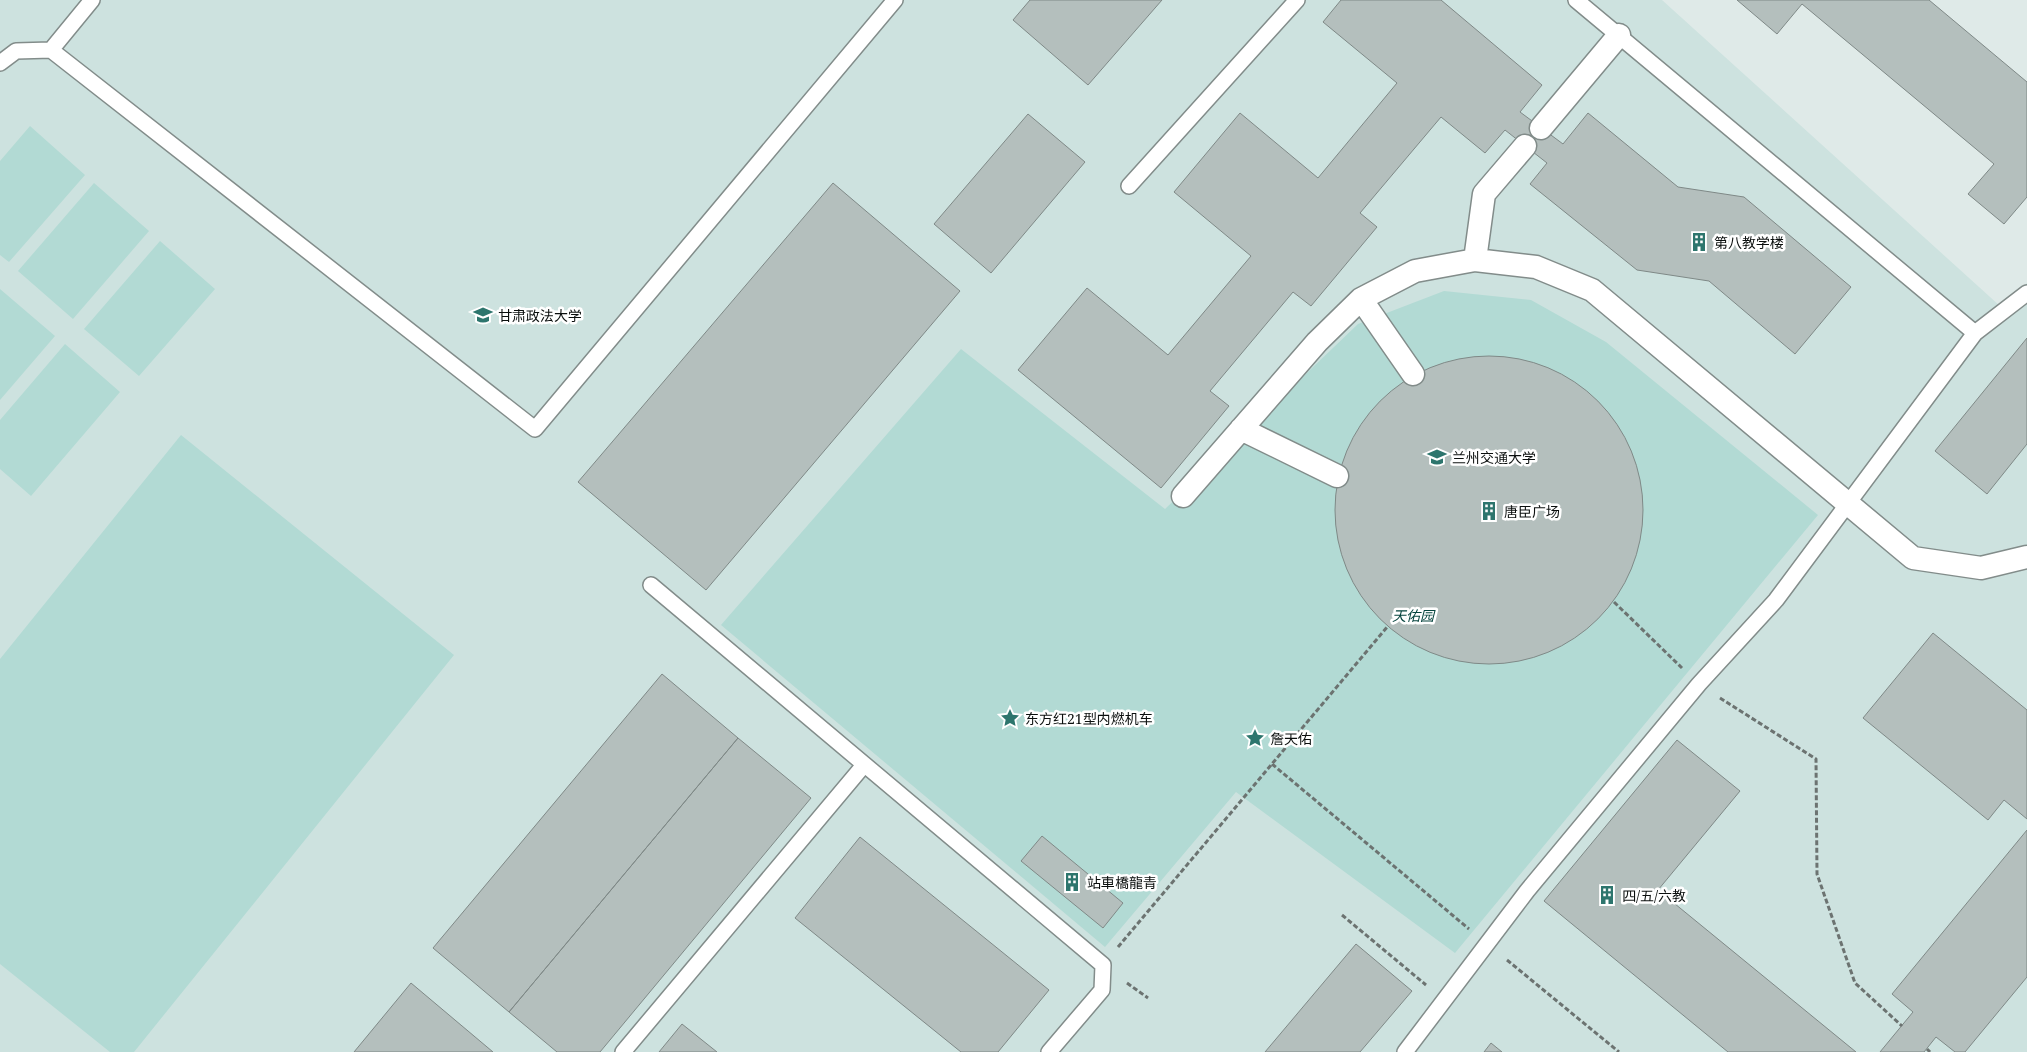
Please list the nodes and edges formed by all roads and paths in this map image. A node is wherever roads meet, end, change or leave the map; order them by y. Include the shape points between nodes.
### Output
1 (92, 0) edge
2 (895, 0) edge
3 (1297, 0) edge
4 (1576, 0) edge
5 (1619, 35) junction
6 (51, 50) junction
7 (0, 63) edge
8 (1540, 128) dead end
9 (1525, 146) dead end
10 (1129, 186) dead end
11 (1475, 260) junction
12 (2027, 293) edge
13 (1361, 299) junction
14 (1975, 333) junction
15 (1413, 374) dead end
16 (1241, 429) junction
17 (1337, 476) dead end
18 (1183, 496) dead end
19 (1848, 503) junction
20 (2027, 558) edge
21 (651, 585) dead end
22 (1614, 602) dead end
23 (1388, 626) dead end
24 (1699, 684) junction
25 (1272, 764) junction
26 (864, 765) junction
27 (1342, 915) dead end
28 (1487, 944) junction
29 (1103, 965) junction
30 (1444, 1000) junction
31 (1902, 1026) dead end
32 (623, 1052) edge
33 (1049, 1052) edge
34 (1405, 1052) edge
35 (1619, 1052) edge

1 - 6 lane
2 - 6 lane via 535,429
3 - 10 lane
4 - 5 lane
5 - 8 street
5 - 14 lane
6 - 7 lane via 16,51
9 - 11 street via 1484,194
11 - 13 street via 1415,271
11 - 19 street via 1536,266 1592,290
12 - 14 lane
13 - 15 street
13 - 16 street via 1317,342
14 - 19 lane
16 - 17 street
16 - 18 street
19 - 20 street via 1913,558 1981,568
19 - 24 lane via 1776,600
21 - 26 lane
22 - 24 path
23 - 25 path
24 - 28 lane
24 - 31 path via 1816,759 1817,874 1855,983
25 - 28 path
25 - 29 path
26 - 29 lane
26 - 32 lane
27 - 30 path
28 - 30 lane
28 - 35 path
29 - 33 lane via 1102,990
30 - 34 lane

